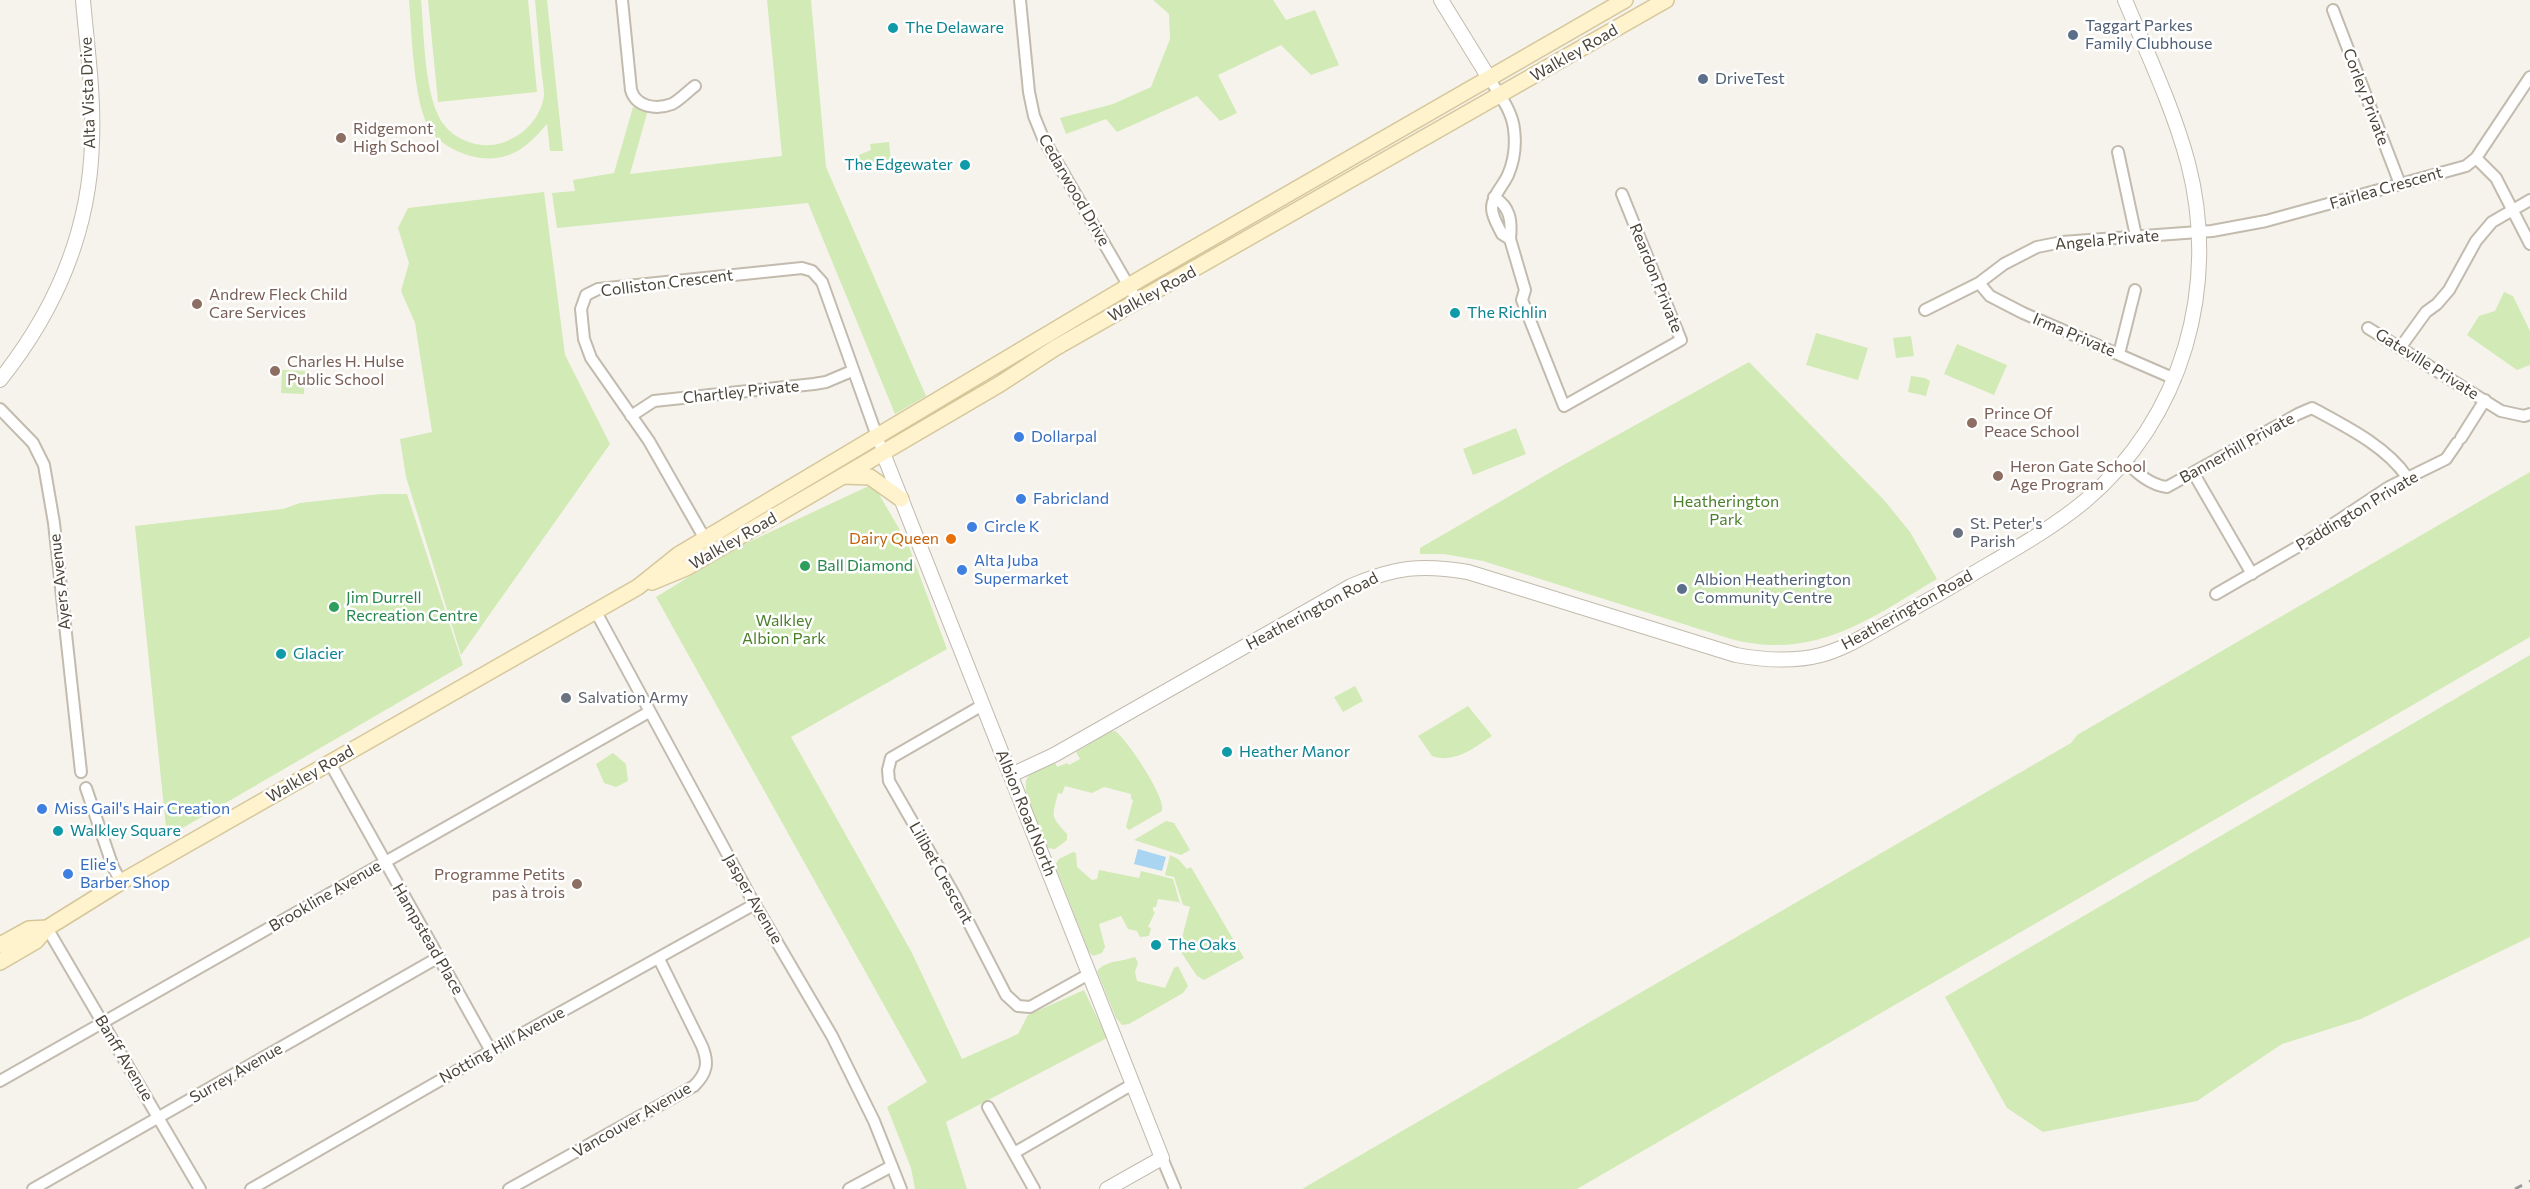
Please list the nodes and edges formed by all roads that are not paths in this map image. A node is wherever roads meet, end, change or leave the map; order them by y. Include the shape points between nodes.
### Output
1 (83, 0) edge
2 (622, 0) edge
3 (1020, 0) edge
4 (1441, 0) edge
5 (1624, 0) edge
6 (1666, 0) edge
7 (2125, 0) edge
8 (2333, 10) dead end
9 (2530, 77) edge
10 (1489, 78) junction
11 (695, 86) dead end
12 (1499, 95) junction
13 (2118, 152) dead end
14 (2476, 158) junction
15 (2400, 184) junction
16 (1622, 194) dead end
17 (2530, 200) edge
18 (2511, 210) junction
19 (2198, 232) junction
20 (2136, 236) junction
21 (2530, 244) edge
22 (1979, 283) junction
23 (1129, 286) junction
24 (2135, 290) dead end
25 (1138, 302) junction
26 (1925, 310) dead end
27 (2368, 328) dead end
28 (2400, 348) junction
29 (2119, 354) junction
30 (852, 371) junction
31 (2175, 379) junction
32 (0, 380) edge
33 (2485, 400) junction
34 (0, 409) edge
35 (2530, 414) edge
36 (631, 416) junction
37 (877, 438) junction
38 (2459, 440) joint
39 (883, 453) junction
40 (2126, 460) junction
41 (2194, 474) junction
42 (844, 476) junction
43 (2407, 477) junction
44 (901, 499) junction
45 (705, 538) junction
46 (2252, 574) junction
47 (638, 587) junction
48 (2216, 594) dead end
49 (596, 612) junction
50 (981, 706) junction
51 (649, 711) junction
52 (330, 763) junction
53 (81, 772) dead end
54 (1011, 775) junction
55 (86, 788) dead end
56 (384, 862) junction
57 (121, 882) junction
58 (755, 904) junction
59 (47, 928) junction
60 (0, 945) edge
61 (439, 957) junction
62 (659, 959) junction
63 (0, 962) edge
64 (1089, 974) junction
65 (103, 1023) junction
66 (491, 1051) junction
67 (0, 1081) edge
68 (1133, 1083) junction
69 (988, 1107) dead end
70 (159, 1118) junction
71 (1014, 1153) junction
72 (1162, 1158) junction
73 (892, 1166) junction
74 (513, 1188) edge
75 (33, 1189) edge
76 (200, 1189) edge
77 (251, 1189) edge
78 (849, 1189) edge
79 (901, 1189) edge
80 (1034, 1189) edge
81 (1107, 1189) edge
82 (1175, 1189) edge

1 - 32 street, Alta Vista Drive via 92,142 79,233 56,295 28,344
2 - 11 street via 631,90 637,102 648,106 671,104
3 - 23 street, Cedarwood Drive via 1034,116
4 - 10 street
5 - 10 main road, Walkley Road
6 - 12 main road, Walkley Road
7 - 19 street, Heatherington Road via 2178,129 2189,166
8 - 15 street, Corley Private
9 - 14 street
10 - 12 street, Reardon Private
10 - 23 main road, Walkley Road
12 - 16 street, Reardon Private via 1514,127 1514,152 1492,209 1502,234 1510,239 1525,290 1522,300 1564,405 1681,340
12 - 25 main road, Walkley Road
13 - 20 street
14 - 15 street, Fairlea Crescent via 2466,165
14 - 18 street via 2496,178
15 - 19 street, Fairlea Crescent via 2266,221
17 - 18 street
18 - 21 street
18 - 28 street via 2492,222 2476,241 2449,290 2426,312
19 - 20 street, Angela Private
19 - 31 street, Heatherington Road via 2196,304
20 - 22 street, Angela Private via 2037,247
22 - 26 street, Angela Private
22 - 29 street, Irma Private via 1990,296 2008,306
23 - 25 street, Cedarwood Drive
23 - 37 main road, Walkley Road
24 - 29 street
25 - 39 main road, Walkley Road
27 - 28 street, Gateville Private
28 - 33 street, Gateville Private
29 - 31 street, Irma Private
30 - 36 street, Chartley Private via 814,384 654,401
30 - 36 street, Colliston Crescent via 822,282 812,271 802,268 598,289 582,302 584,339 591,358
30 - 37 street, Colliston Crescent
31 - 40 street, Heatherington Road via 2151,426
33 - 35 street, Gateville Private via 2501,411
33 - 38 street, Gateville Private
34 - 53 street, Ayers Avenue via 33,443 44,465
36 - 45 street, Colliston Crescent
37 - 39 street, Albion Road North
37 - 45 main road, Walkley Road
38 - 43 street, Paddington Private via 2446,459
39 - 42 main road, Walkley Road
39 - 44 street, Albion Road North
40 - 41 street, Bannerhill Private via 2156,485 2167,487
40 - 54 street, Heatherington Road via 2087,500 2033,538 1842,648 1819,656 1770,660 1736,655 1468,572 1411,567 1352,586 1063,750
41 - 43 street, Bannerhill Private via 2312,408 2379,449
41 - 46 street
42 - 44 main road via 870,477
42 - 47 main road, Walkley Road via 686,568
43 - 46 street, Paddington Private
44 - 50 street, Albion Road North
45 - 47 main road, Walkley Road
46 - 48 street, Paddington Private
47 - 49 main road, Walkley Road
49 - 51 street, Jasper Avenue
49 - 52 main road, Walkley Road
50 - 54 street, Albion Road North
50 - 64 street, Lilibet Crescent via 891,758 889,781 1006,995 1018,1006 1030,1007
51 - 56 street, Brookline Avenue
51 - 58 street, Jasper Avenue
52 - 56 street, Hampstead Place
52 - 57 main road, Walkley Road
54 - 64 street, Albion Road North
55 - 57 street
56 - 61 street, Hampstead Place
56 - 65 street, Brookline Avenue
57 - 59 main road, Walkley Road
58 - 62 street, Notting Hill Avenue
58 - 73 street, Jasper Avenue via 832,1036
59 - 60 main road, Walkley Road via 29,929
59 - 63 main road, Walkley Road via 36,941
59 - 65 street, Banff Avenue
61 - 66 street, Hampstead Place
61 - 70 street, Surrey Avenue
62 - 66 street, Notting Hill Avenue
62 - 74 street, Vancouver Avenue via 707,1059 702,1078
64 - 68 street, Albion Road North
65 - 67 street, Brookline Avenue
65 - 70 street, Banff Avenue
66 - 77 street, Notting Hill Avenue
68 - 71 street
68 - 72 street, Albion Road North
69 - 71 street
70 - 75 street, Surrey Avenue
70 - 76 street, Banff Avenue
71 - 80 street
72 - 81 street
72 - 82 street, Albion Road North
73 - 78 street
73 - 79 street, Jasper Avenue

